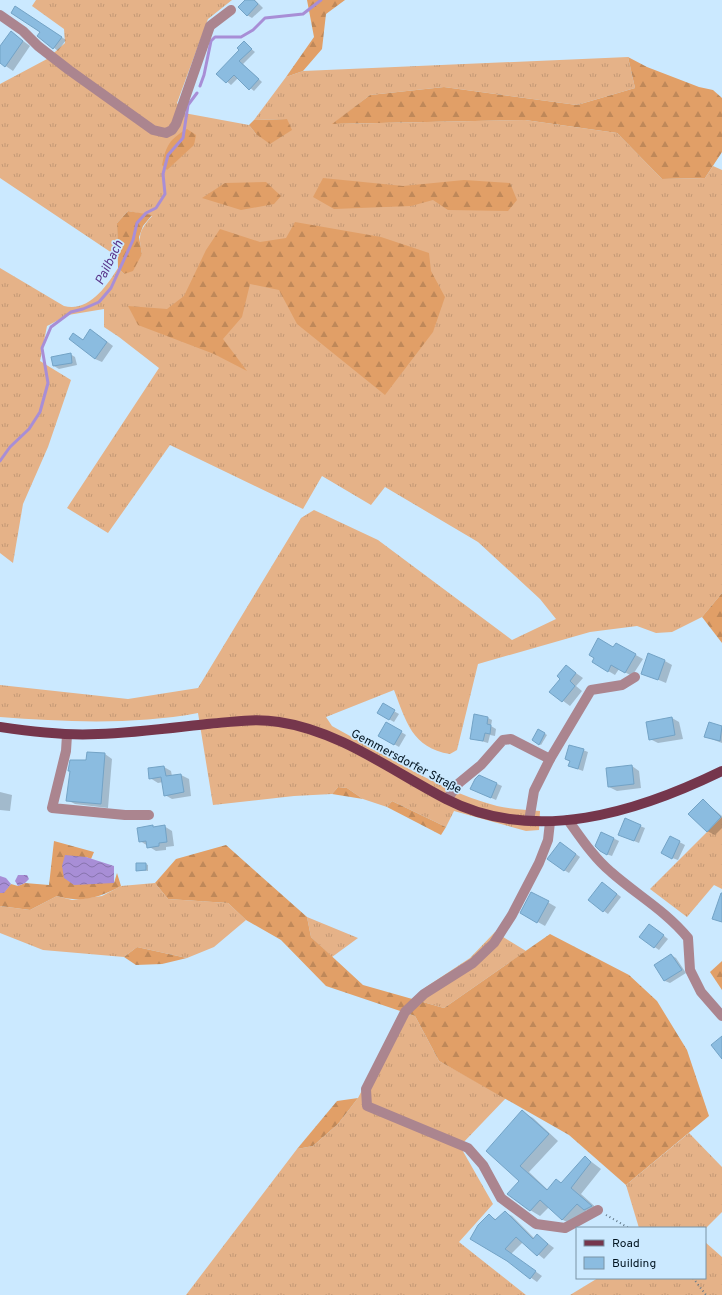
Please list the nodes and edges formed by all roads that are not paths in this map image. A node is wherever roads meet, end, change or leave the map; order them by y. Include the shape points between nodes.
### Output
1 (231, 10) dead end
2 (0, 15) edge
3 (635, 676) dead end
4 (0, 727) edge
5 (67, 735) junction
6 (550, 759) junction
7 (722, 771) edge
8 (447, 799) junction
9 (149, 815) dead end
10 (568, 820) junction
11 (529, 821) junction
12 (550, 822) junction
13 (722, 1016) edge
14 (598, 1210) road end

1 - 2 lane via 210,26 176,124 166,133 153,130 69,70
3 - 6 lane via 622,685 591,690
4 - 5 main road, Gemmersdorfer Straße
5 - 8 main road, Gemmersdorfer Straße via 240,721 278,722 312,730 359,750
5 - 9 lane via 66,751 52,808
6 - 8 lane via 511,739 503,740 481,765 459,783
6 - 11 lane via 534,791
7 - 10 main road, Gemmersdorfer Straße via 640,805 594,817
8 - 11 main road, Gemmersdorfer Straße via 500,818
10 - 12 main road, Gemmersdorfer Straße
10 - 13 lane via 598,860 666,914 688,938 690,970 700,992
11 - 12 main road, Gemmersdorfer Straße
12 - 14 lane via 548,840 539,863 494,943 473,963 424,994 405,1012 366,1089 367,1106 468,1148 483,1165 501,1198 536,1224 565,1228

